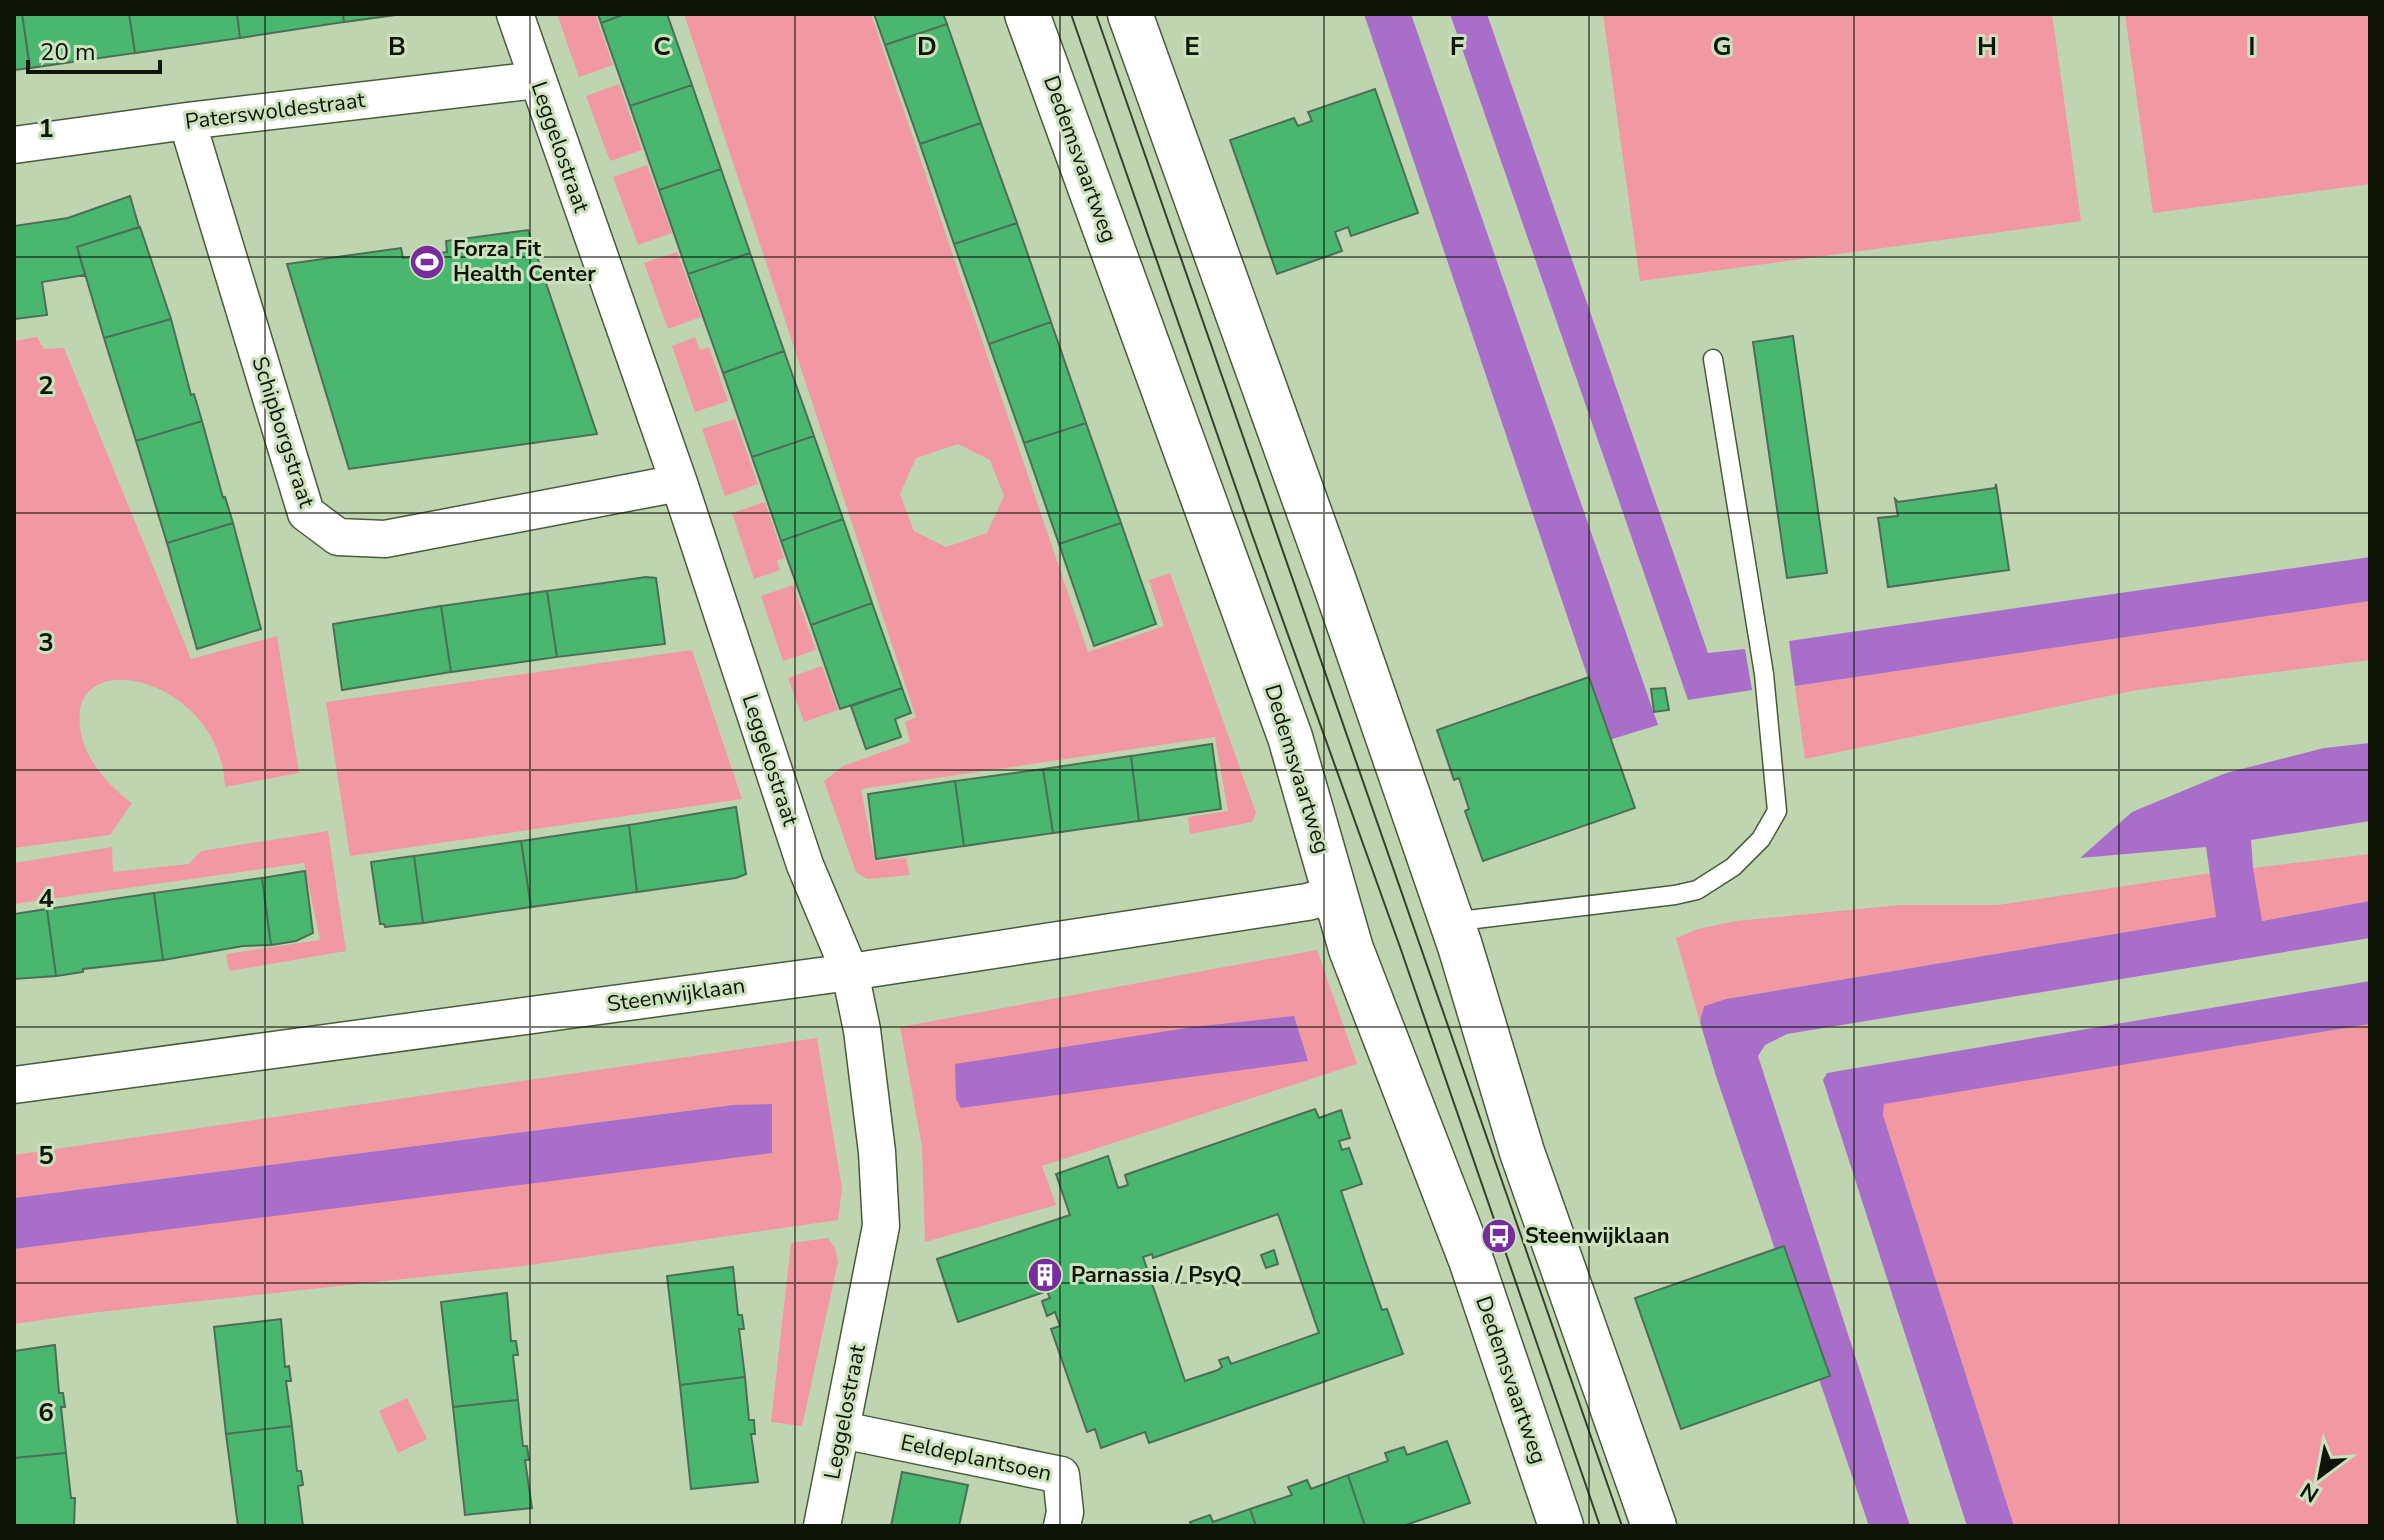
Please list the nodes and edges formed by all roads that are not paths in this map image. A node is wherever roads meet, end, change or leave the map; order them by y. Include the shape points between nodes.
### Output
1 (515, 14) edge
2 (1027, 14) edge
3 (1130, 14) edge
4 (537, 80) junction
5 (187, 121) junction
6 (14, 145) edge
7 (1713, 359) dead end
8 (679, 483) junction
9 (1335, 895) junction
10 (1451, 922) junction
11 (850, 972) junction
12 (14, 1085) edge
13 (842, 1430) junction
14 (822, 1526) edge
15 (1062, 1526) edge
16 (1561, 1526) edge
17 (1654, 1526) edge

1 - 4 street, Leggelostraat
2 - 9 street, Dedemsvaartweg via 1290,737
3 - 10 street
4 - 5 street, Paterswoldestraat
4 - 8 street, Leggelostraat
5 - 6 street, Paterswoldestraat
5 - 8 street, Schipborgstraat via 306,513 338,537 385,539
7 - 10 lane via 1764,674 1777,811 1761,839 1733,867 1697,890
8 - 11 street, Leggelostraat via 805,865
9 - 11 street, Steenwijklaan
9 - 16 street, Dedemsvaartweg via 1471,1260
10 - 17 street via 1522,1152
11 - 12 street, Steenwijklaan
11 - 13 street, Leggelostraat via 875,1136 881,1226
13 - 14 street, Leggelostraat
13 - 15 street, Eeldeplantsoen via 1061,1475

